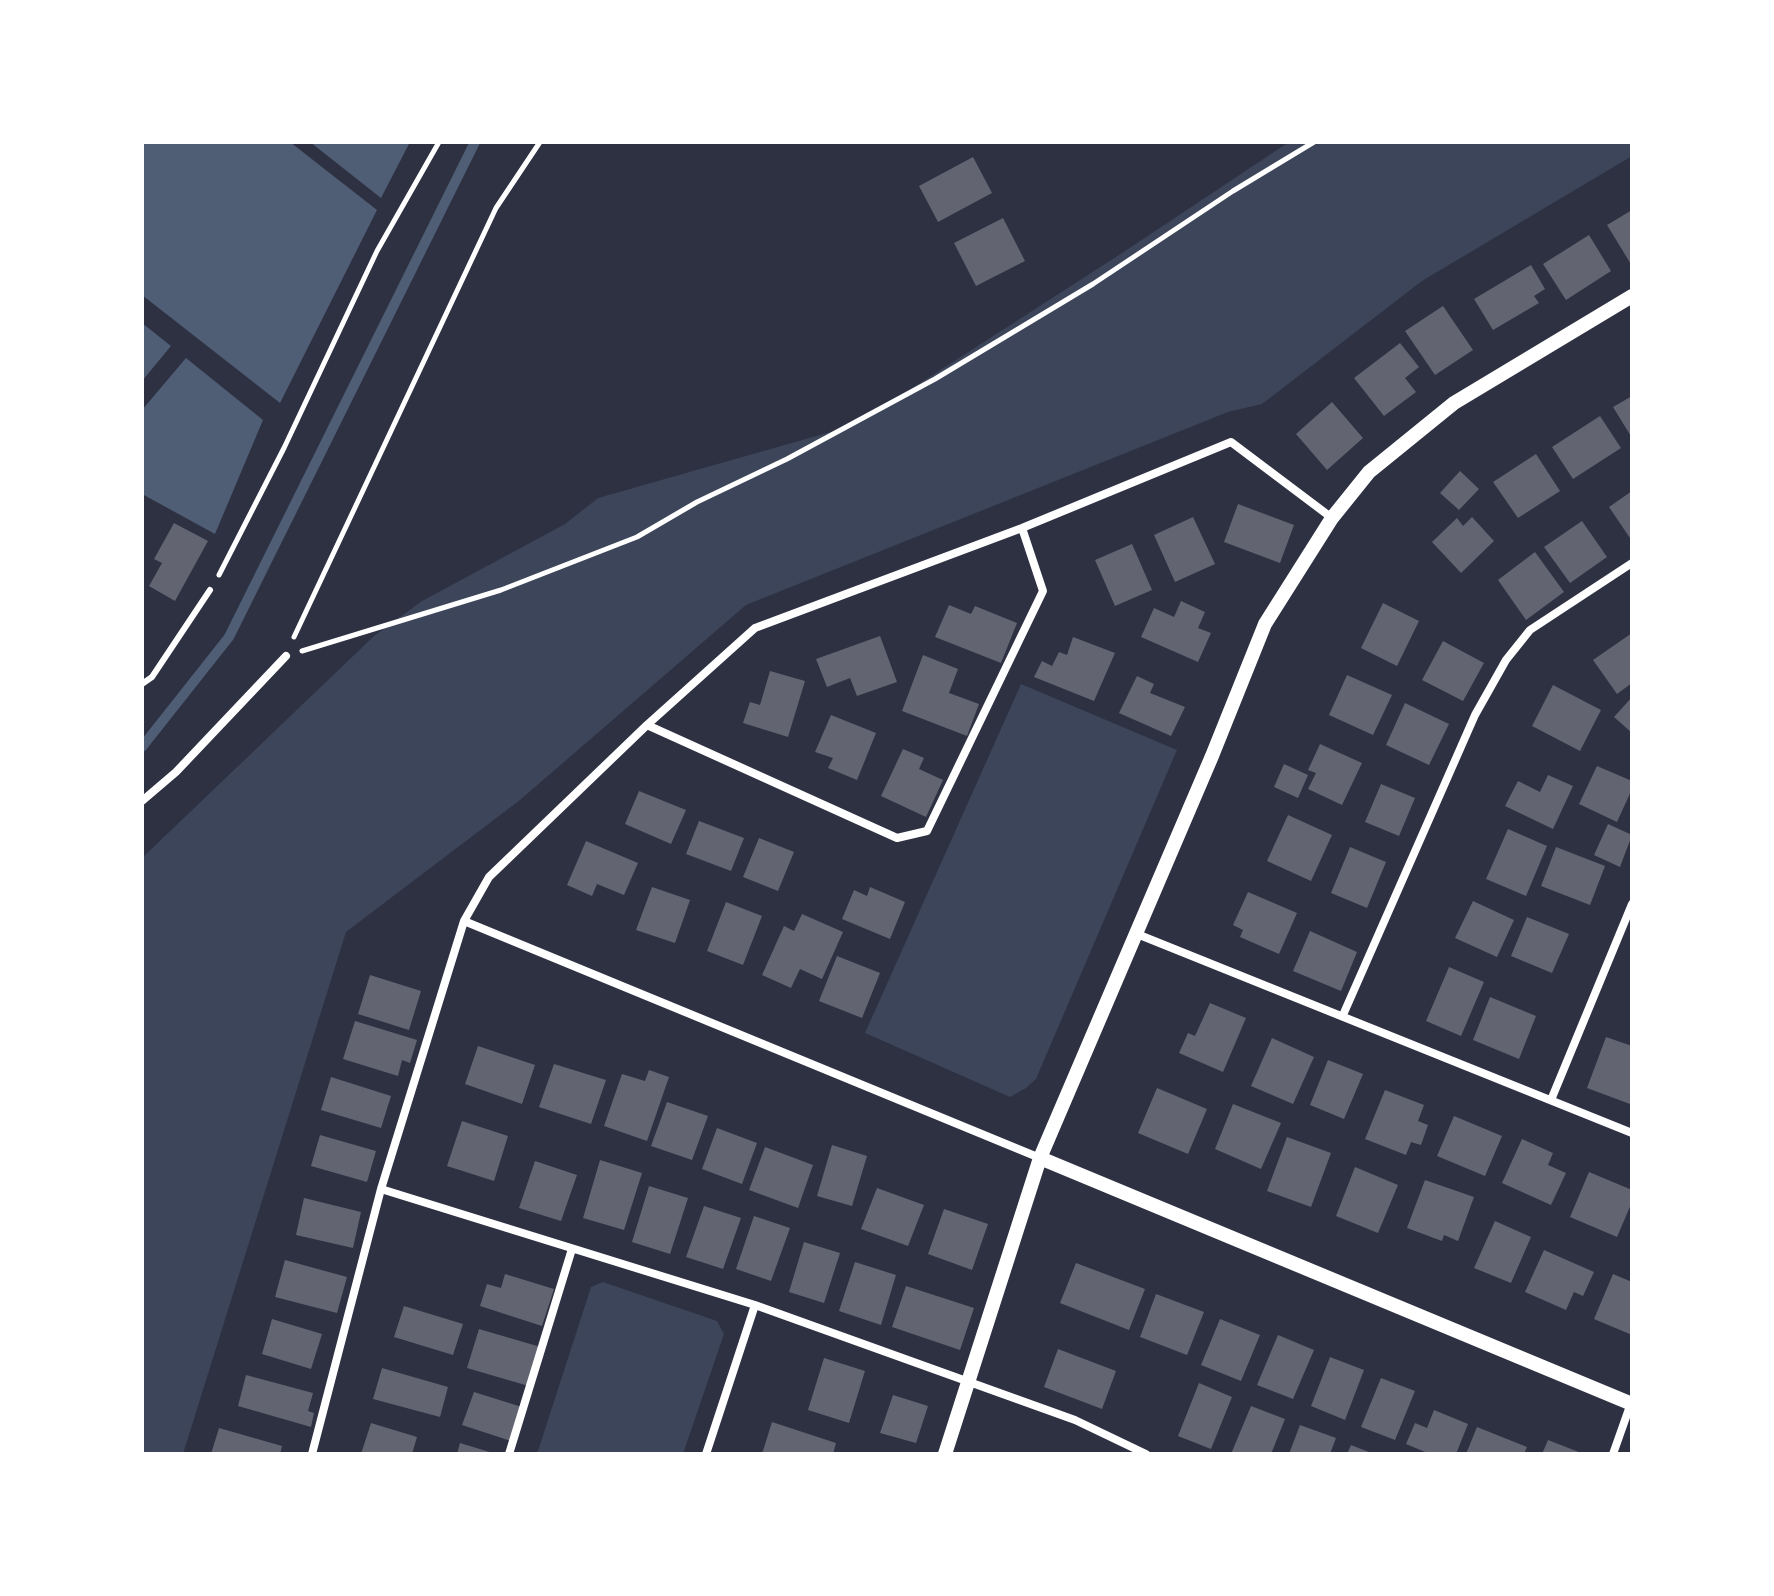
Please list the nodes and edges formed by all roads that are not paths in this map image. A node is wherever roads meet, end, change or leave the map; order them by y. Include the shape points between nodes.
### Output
1 (1632, 296) edge
2 (1332, 518) junction
3 (1022, 528) junction
4 (1632, 563) edge
5 (210, 590) road end
6 (286, 656) road end
7 (142, 684) edge
8 (647, 725) junction
9 (142, 801) edge
10 (1632, 904) edge
11 (464, 921) junction
12 (1137, 934) junction
13 (1343, 1015) junction
14 (1551, 1100) junction
15 (1632, 1133) edge
16 (1040, 1158) junction
17 (381, 1189) junction
18 (572, 1249) junction
19 (755, 1305) junction
20 (969, 1382) junction
21 (1631, 1403) edge
22 (312, 1454) edge
23 (509, 1454) edge
24 (706, 1454) edge
25 (945, 1454) edge
26 (1146, 1454) edge
27 (1613, 1454) edge

1 - 2 street via 1454,403 1369,472
2 - 3 street via 1231,442
2 - 12 street via 1265,624
3 - 8 street via 755,628
3 - 8 street via 1043,591 927,831 897,838
4 - 13 street via 1530,630 1506,660 1475,715
5 - 7 lane
6 - 9 street
8 - 11 street via 489,877
10 - 14 street
11 - 16 street
11 - 17 street
12 - 13 street
12 - 16 street
13 - 14 street
14 - 15 street
16 - 20 street
16 - 21 street
17 - 18 street
17 - 22 street
18 - 19 street
18 - 23 street
19 - 20 street
19 - 24 street
20 - 25 street
20 - 26 street via 1075,1420
21 - 27 street

